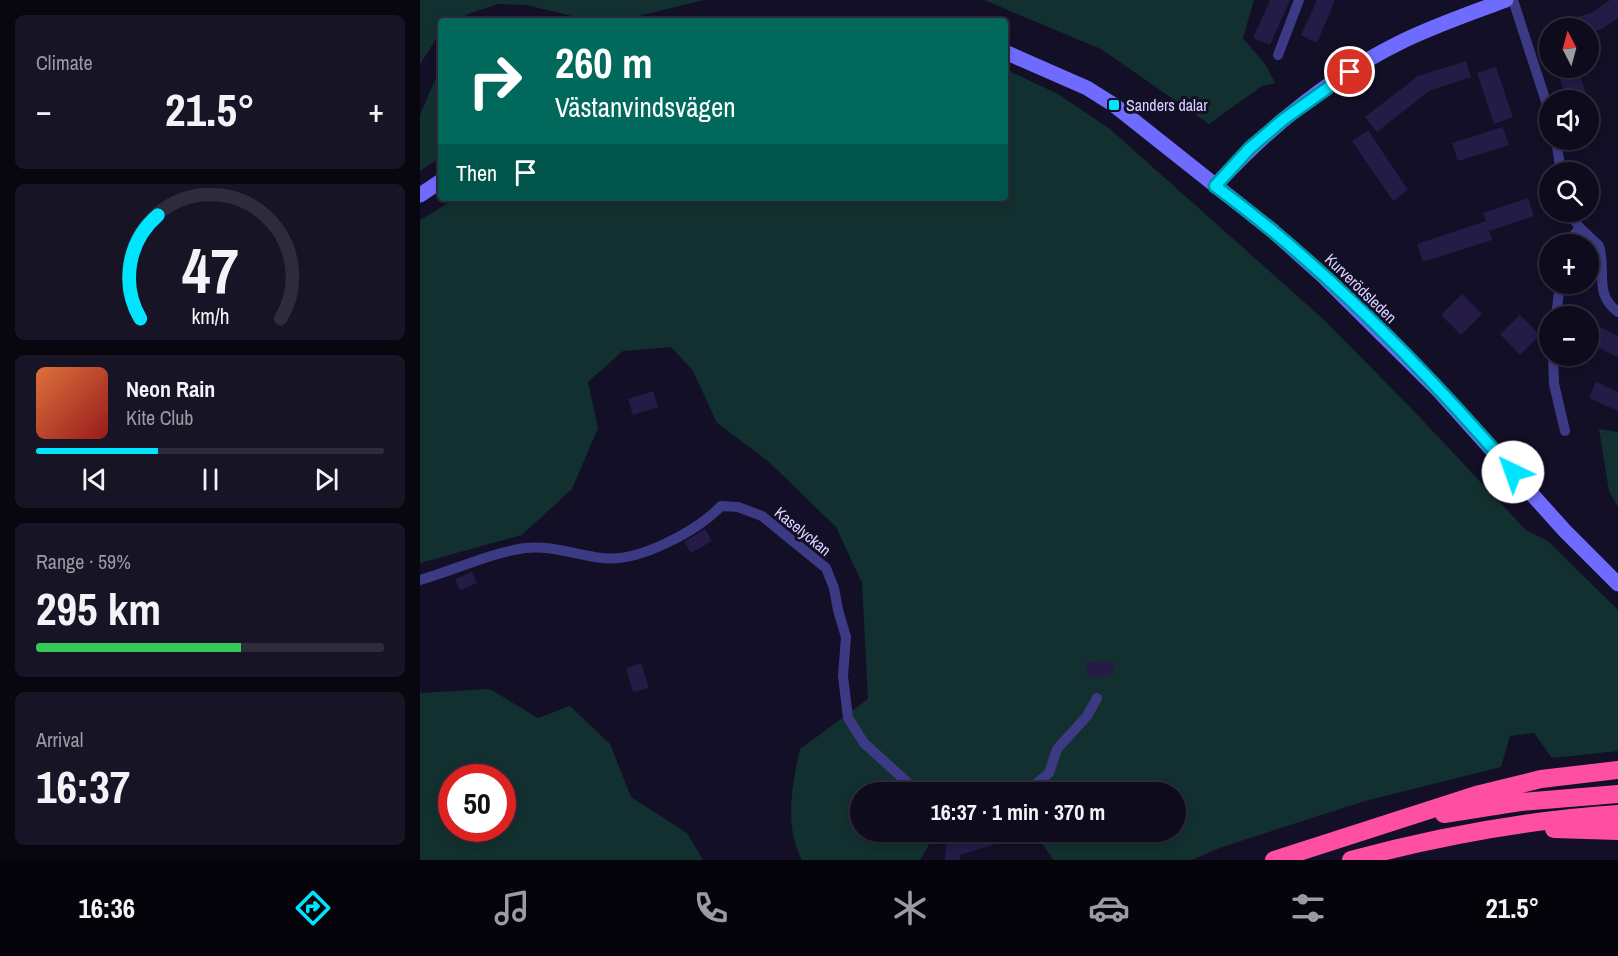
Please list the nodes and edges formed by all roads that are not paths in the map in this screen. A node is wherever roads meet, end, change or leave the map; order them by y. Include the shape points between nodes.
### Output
1 (1299, 0) edge
2 (1506, 0) edge
3 (1512, 0) edge
4 (1008, 53) edge
5 (1278, 56) dead end
6 (1542, 90) edge
7 (438, 183) edge
8 (1215, 186) junction
9 (420, 195) edge
10 (1576, 222) edge
11 (1580, 228) junction
12 (1575, 234) edge
13 (1618, 312) edge
14 (1553, 366) edge
15 (1565, 430) dead end
16 (420, 580) edge
17 (1618, 584) edge
18 (1098, 698) dead end
19 (1618, 770) edge
20 (907, 782) edge
21 (1038, 782) edge
22 (1618, 794) edge
23 (1618, 814) edge
24 (1480, 829) junction
25 (1618, 831) edge
26 (1336, 840) junction
27 (1274, 860) edge
28 (1351, 860) edge

1 - 5 street
2 - 8 main road via 1433,28 1367,60 1300,105 1250,148
3 - 6 street
4 - 8 main road, Kurverödsleden via 1087,88 1114,105
7 - 9 main road
8 - 17 main road, Kurverödsleden via 1273,231 1379,330
10 - 11 street
11 - 12 street
11 - 13 street via 1599,246 1602,289
14 - 15 street
16 - 20 street, Kaselyckan via 525,548 604,559 627,556 655,549 710,517 721,506 738,507 762,516 826,568 846,637 843,676 848,718 864,743
18 - 21 street via 1057,749 1049,773
19 - 26 highway via 1542,779 1476,795
22 - 26 highway via 1447,813
23 - 24 highway
24 - 25 highway
24 - 28 highway
26 - 27 highway

